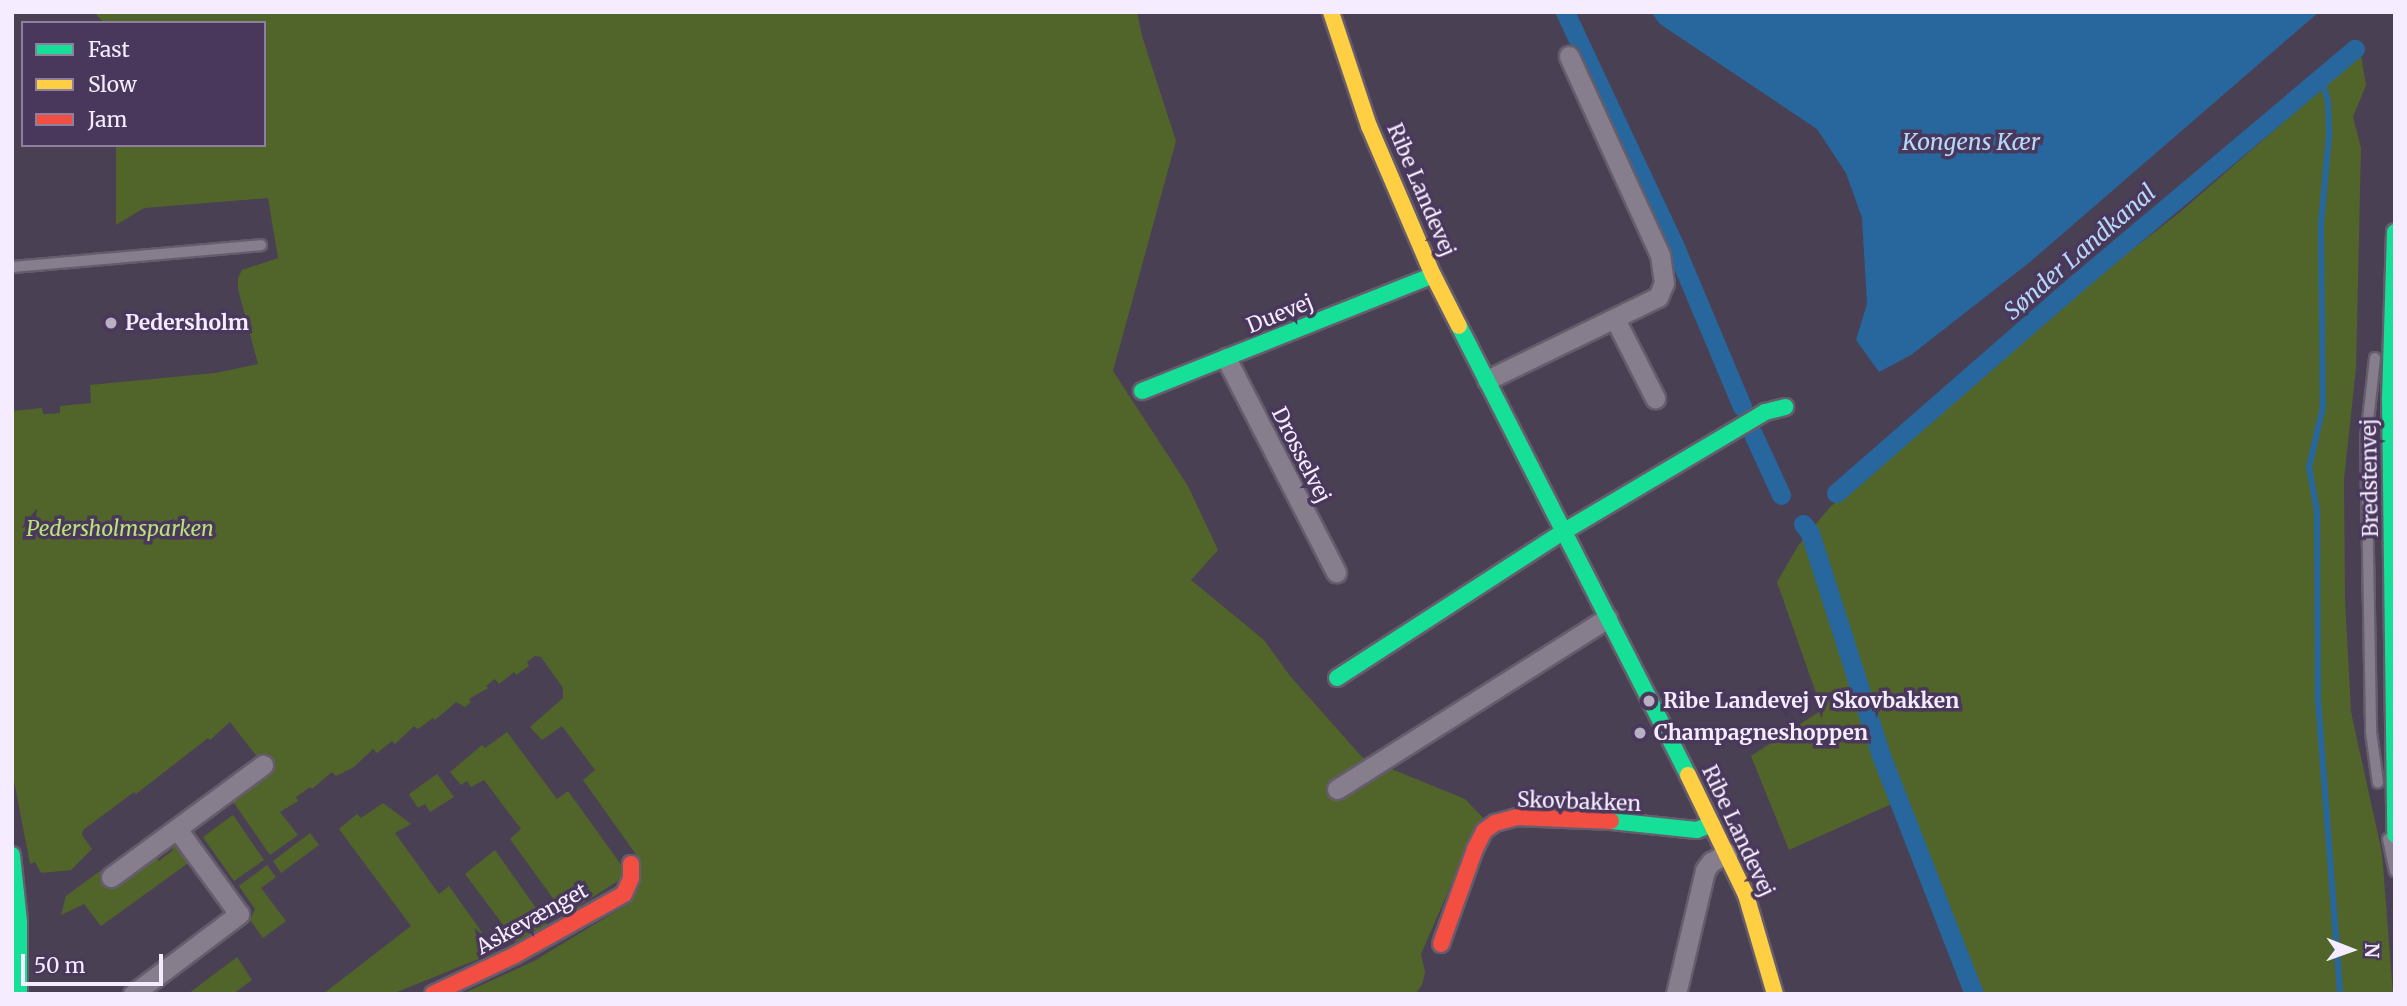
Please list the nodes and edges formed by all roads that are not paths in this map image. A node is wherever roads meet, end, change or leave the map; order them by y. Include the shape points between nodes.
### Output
1 (1331, 12) edge
2 (1569, 56) dead end
3 (2395, 232) edge
4 (261, 245) dead end
5 (12, 267) edge
6 (2393, 269) edge
7 (1433, 275) junction
8 (1615, 318) junction
9 (2380, 333) dead end
10 (2377, 345) dead end
11 (1226, 358) junction
12 (1487, 380) junction
13 (1142, 391) dead end
14 (1655, 398) dead end
15 (2390, 400) junction
16 (1784, 407) dead end
17 (2395, 425) edge
18 (1563, 533) junction
19 (1336, 572) dead end
20 (1608, 618) junction
21 (1337, 678) dead end
22 (2394, 728) edge
23 (263, 765) dead end
24 (1337, 789) dead end
25 (2381, 800) dead end
26 (2383, 814) dead end
27 (1713, 824) junction
28 (177, 829) junction
29 (2395, 835) edge
30 (1728, 853) junction
31 (12, 855) edge
32 (631, 864) dead end
33 (2395, 871) edge
34 (111, 877) dead end
35 (1441, 944) dead end
36 (19, 994) edge
37 (133, 994) edge
38 (433, 994) edge
39 (1676, 994) edge
40 (1775, 994) edge

1 - 7 main road, Ribe Landevej via 1369,126
2 - 8 street via 1661,255 1664,283 1658,297
3 - 6 main road, Bredstenvej
4 - 5 lane
6 - 9 lane
6 - 15 main road, Bredstenvej
7 - 11 main road, Duevej
7 - 12 main road, Ribe Landevej
8 - 12 street
8 - 14 street
10 - 25 lane via 2366,464 2371,732
11 - 13 main road, Duevej
11 - 19 street, Drosselvej
12 - 18 main road, Ribe Landevej
15 - 17 lane
15 - 22 main road, Bredstenvej
16 - 18 main road via 1765,412
18 - 20 main road, Ribe Landevej
18 - 21 main road
20 - 24 street
20 - 27 main road, Ribe Landevej
22 - 29 main road, Bredstenvej
23 - 28 street
26 - 33 lane
27 - 30 main road, Ribe Landevej
27 - 35 main road, Skovbakken via 1697,830 1517,817 1495,822 1475,849
28 - 34 street
28 - 37 street via 239,914
30 - 39 street via 1705,870
30 - 40 main road, Ribe Landevej via 1746,895
31 - 36 main road via 19,922
32 - 38 main road, Askevænget via 624,894 527,949

